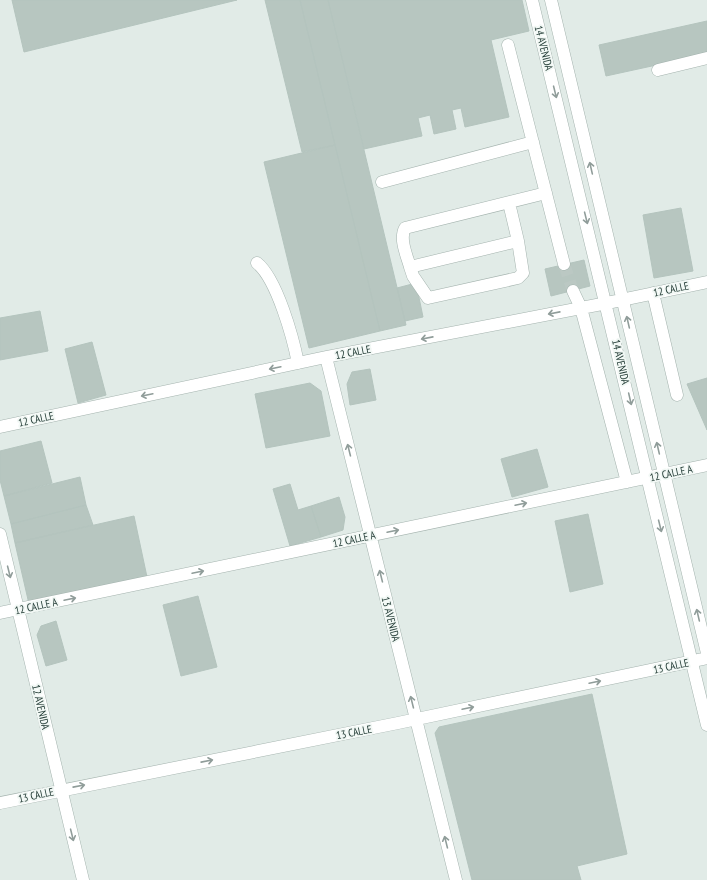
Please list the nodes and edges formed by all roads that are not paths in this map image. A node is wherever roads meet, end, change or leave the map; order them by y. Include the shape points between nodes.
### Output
1 (532, 0) edge
2 (550, 0) edge
3 (508, 45) dead end
4 (707, 58) edge
5 (658, 70) dead end
6 (533, 142) junction
7 (382, 182) dead end
8 (546, 193) junction
9 (509, 203) junction
10 (518, 241) junction
11 (257, 263) dead end
12 (564, 264) tunnel mouth
13 (410, 267) junction
14 (707, 282) edge
15 (573, 291) tunnel mouth
16 (653, 293) junction
17 (622, 300) junction
18 (606, 303) junction
19 (581, 308) junction
20 (326, 357) junction
21 (298, 363) junction
22 (677, 395) dead end
23 (0, 427) edge
24 (707, 465) edge
25 (664, 474) junction
26 (648, 477) junction
27 (627, 482) junction
28 (0, 534) edge
29 (370, 536) junction
30 (19, 609) junction
31 (0, 613) edge
32 (707, 653) edge
33 (707, 658) edge
34 (692, 661) junction
35 (416, 719) junction
36 (707, 725) edge
37 (61, 790) junction
38 (0, 803) edge
39 (83, 880) edge
40 (456, 880) edge

1 -> 18 street, 14 AVENIDA
17 -> 2 street, 14 AVENIDA
3 - 6 street
4 - 5 street
6 - 7 street
6 - 8 street
8 - 9 street
8 - 12 street
9 - 10 street
9 - 13 street via 405,228 402,233
10 - 13 street
10 - 13 street via 523,273 518,278 428,298
11 - 21 street via 274,285 296,349
14 - 16 street, 12 CALLE
15 - 19 street
16 - 17 street, 12 CALLE
16 - 22 street
17 - 18 street, 12 CALLE
25 -> 17 street, 14 AVENIDA
18 - 19 street, 12 CALLE
18 -> 26 street, 14 AVENIDA
19 -> 20 street, 12 CALLE
19 - 27 street
20 - 21 street, 12 CALLE
29 -> 20 street, 13 AVENIDA
21 -> 23 street, 12 CALLE
24 - 25 street, 12 CALLE A
25 - 26 street, 12 CALLE A
32 -> 25 street, 14 AVENIDA
26 - 27 street, 12 CALLE A
26 -> 34 street, 14 AVENIDA
29 -> 27 street, 12 CALLE A
28 -> 30 street, 12 AVENIDA
30 -> 29 street, 12 CALLE A
35 -> 29 street, 13 AVENIDA
30 - 31 street, 12 CALLE A
30 - 37 street, 12 AVENIDA
33 - 34 street, 13 CALLE
35 -> 34 street, 13 CALLE
34 - 36 street, 14 AVENIDA
37 -> 35 street, 13 CALLE
40 -> 35 street, 13 AVENIDA
37 - 38 street, 13 CALLE
37 -> 39 street, 12 AVENIDA

